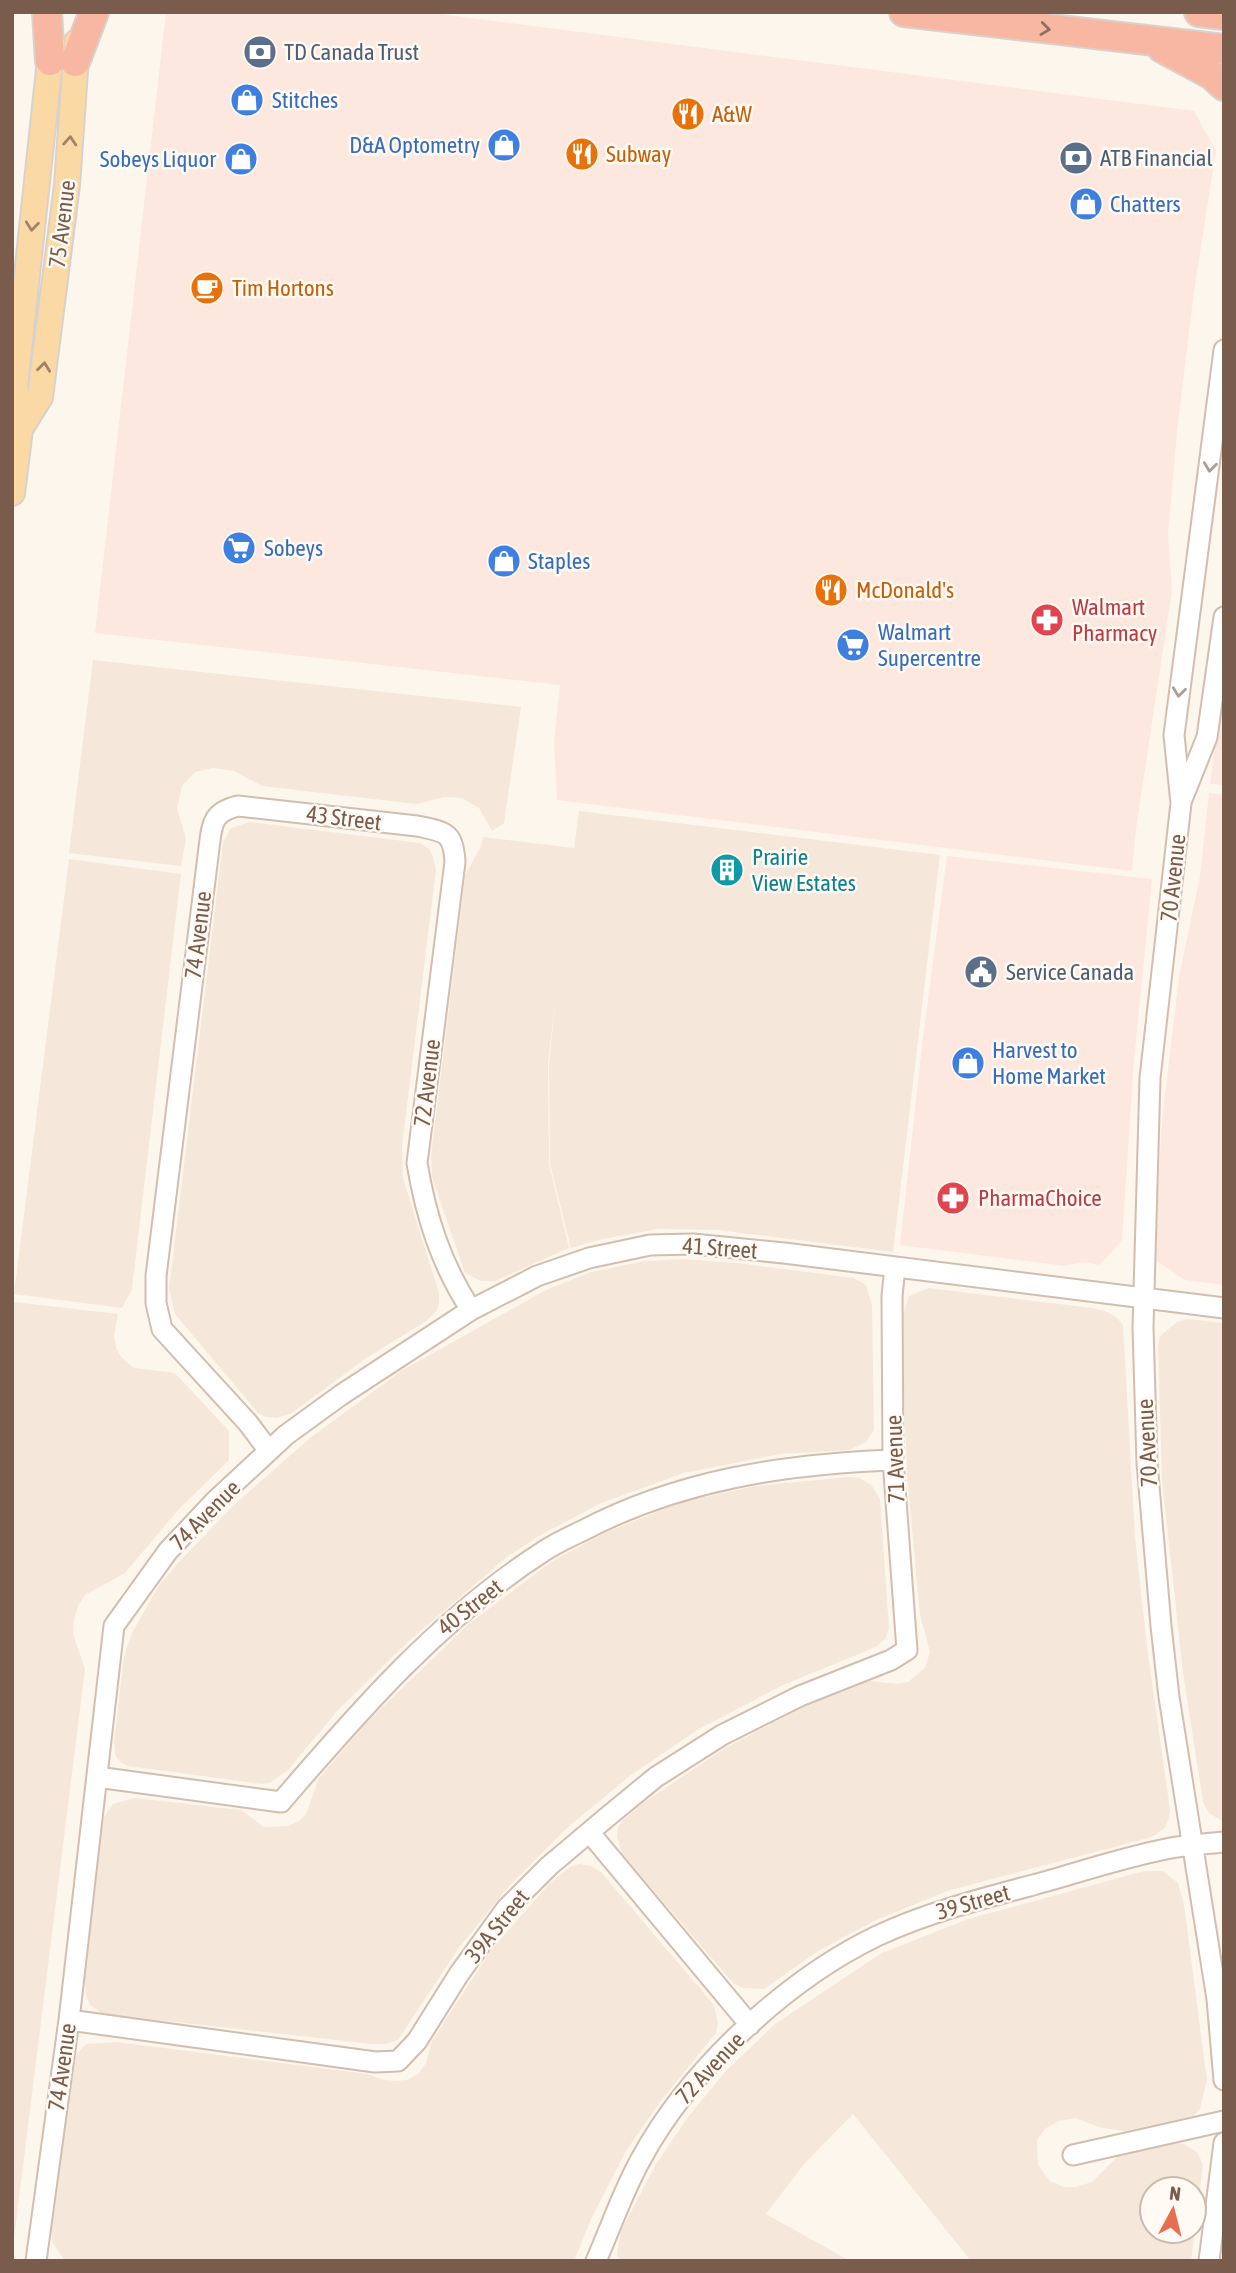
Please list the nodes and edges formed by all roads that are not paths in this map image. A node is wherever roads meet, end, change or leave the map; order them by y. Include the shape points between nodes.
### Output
1 (47, 12) edge
2 (55, 12) edge
3 (79, 12) edge
4 (94, 12) edge
5 (904, 12) edge
6 (1199, 12) edge
7 (1224, 15) edge
8 (1148, 40) junction
9 (1224, 49) edge
10 (63, 61) junction
11 (1224, 86) edge
12 (1224, 350) edge
13 (12, 493) edge
14 (1224, 617) edge
15 (1181, 803) junction
16 (226, 809) joint
17 (454, 846) joint
18 (895, 1267) junction
19 (1143, 1299) junction
20 (1224, 1308) edge
21 (471, 1310) junction
22 (269, 1451) junction
23 (893, 1460) junction
24 (907, 1650) joint
25 (97, 1777) junction
26 (590, 1833) junction
27 (1224, 1842) edge
28 (1194, 1844) junction
29 (69, 2020) junction
30 (750, 2025) junction
31 (1224, 2080) edge
32 (1224, 2121) edge
33 (1224, 2143) edge
34 (1073, 2155) dead end
35 (36, 2261) edge
36 (596, 2261) edge
37 (1209, 2261) edge

1 - 10 highway
2 - 10 main road, 75 Avenue
3 - 10 main road, 75 Avenue
4 - 10 highway
5 -> 8 highway
6 - 7 highway
8 - 9 highway
8 - 11 highway
10 - 13 main road, 75 Avenue via 15,386 20,429
12 -> 15 street, 70 Avenue via 1176,715 1175,760
14 - 15 street, 70 Avenue via 1207,737
15 - 19 street, 70 Avenue via 1150,1078
16 - 17 street, 43 Street via 238,806 417,826 444,831
16 - 22 street, 74 Avenue via 213,820 209,848 156,1303 162,1329
17 - 21 street, 72 Avenue via 418,1163 433,1233 447,1271
18 - 19 street, 41 Street
18 - 21 street, 41 Street via 693,1244 650,1245 589,1258 537,1276
18 - 23 street, 71 Avenue
19 - 20 street, 41 Street
19 - 28 street, 70 Avenue via 1154,1551 1170,1697
21 - 22 street, 41 Street via 341,1395
22 - 25 street, 74 Avenue via 168,1551 114,1626
23 - 24 street, 71 Avenue
23 - 25 street, 40 Street via 771,1470 692,1486 618,1512 545,1550 433,1636 281,1802
24 - 26 street, 39A Street via 722,1735 656,1777
25 - 29 street, 74 Avenue
26 - 29 street, 39A Street via 506,1909 398,2062
26 - 30 street, 72 Avenue
27 - 28 street, 39 Street
28 - 30 street, 39 Street via 919,1918 834,1959
28 - 31 street, 70 Avenue
29 - 35 street, 74 Avenue
30 - 36 street, 72 Avenue via 708,2065 669,2113 640,2159
32 - 34 street
33 - 37 street

